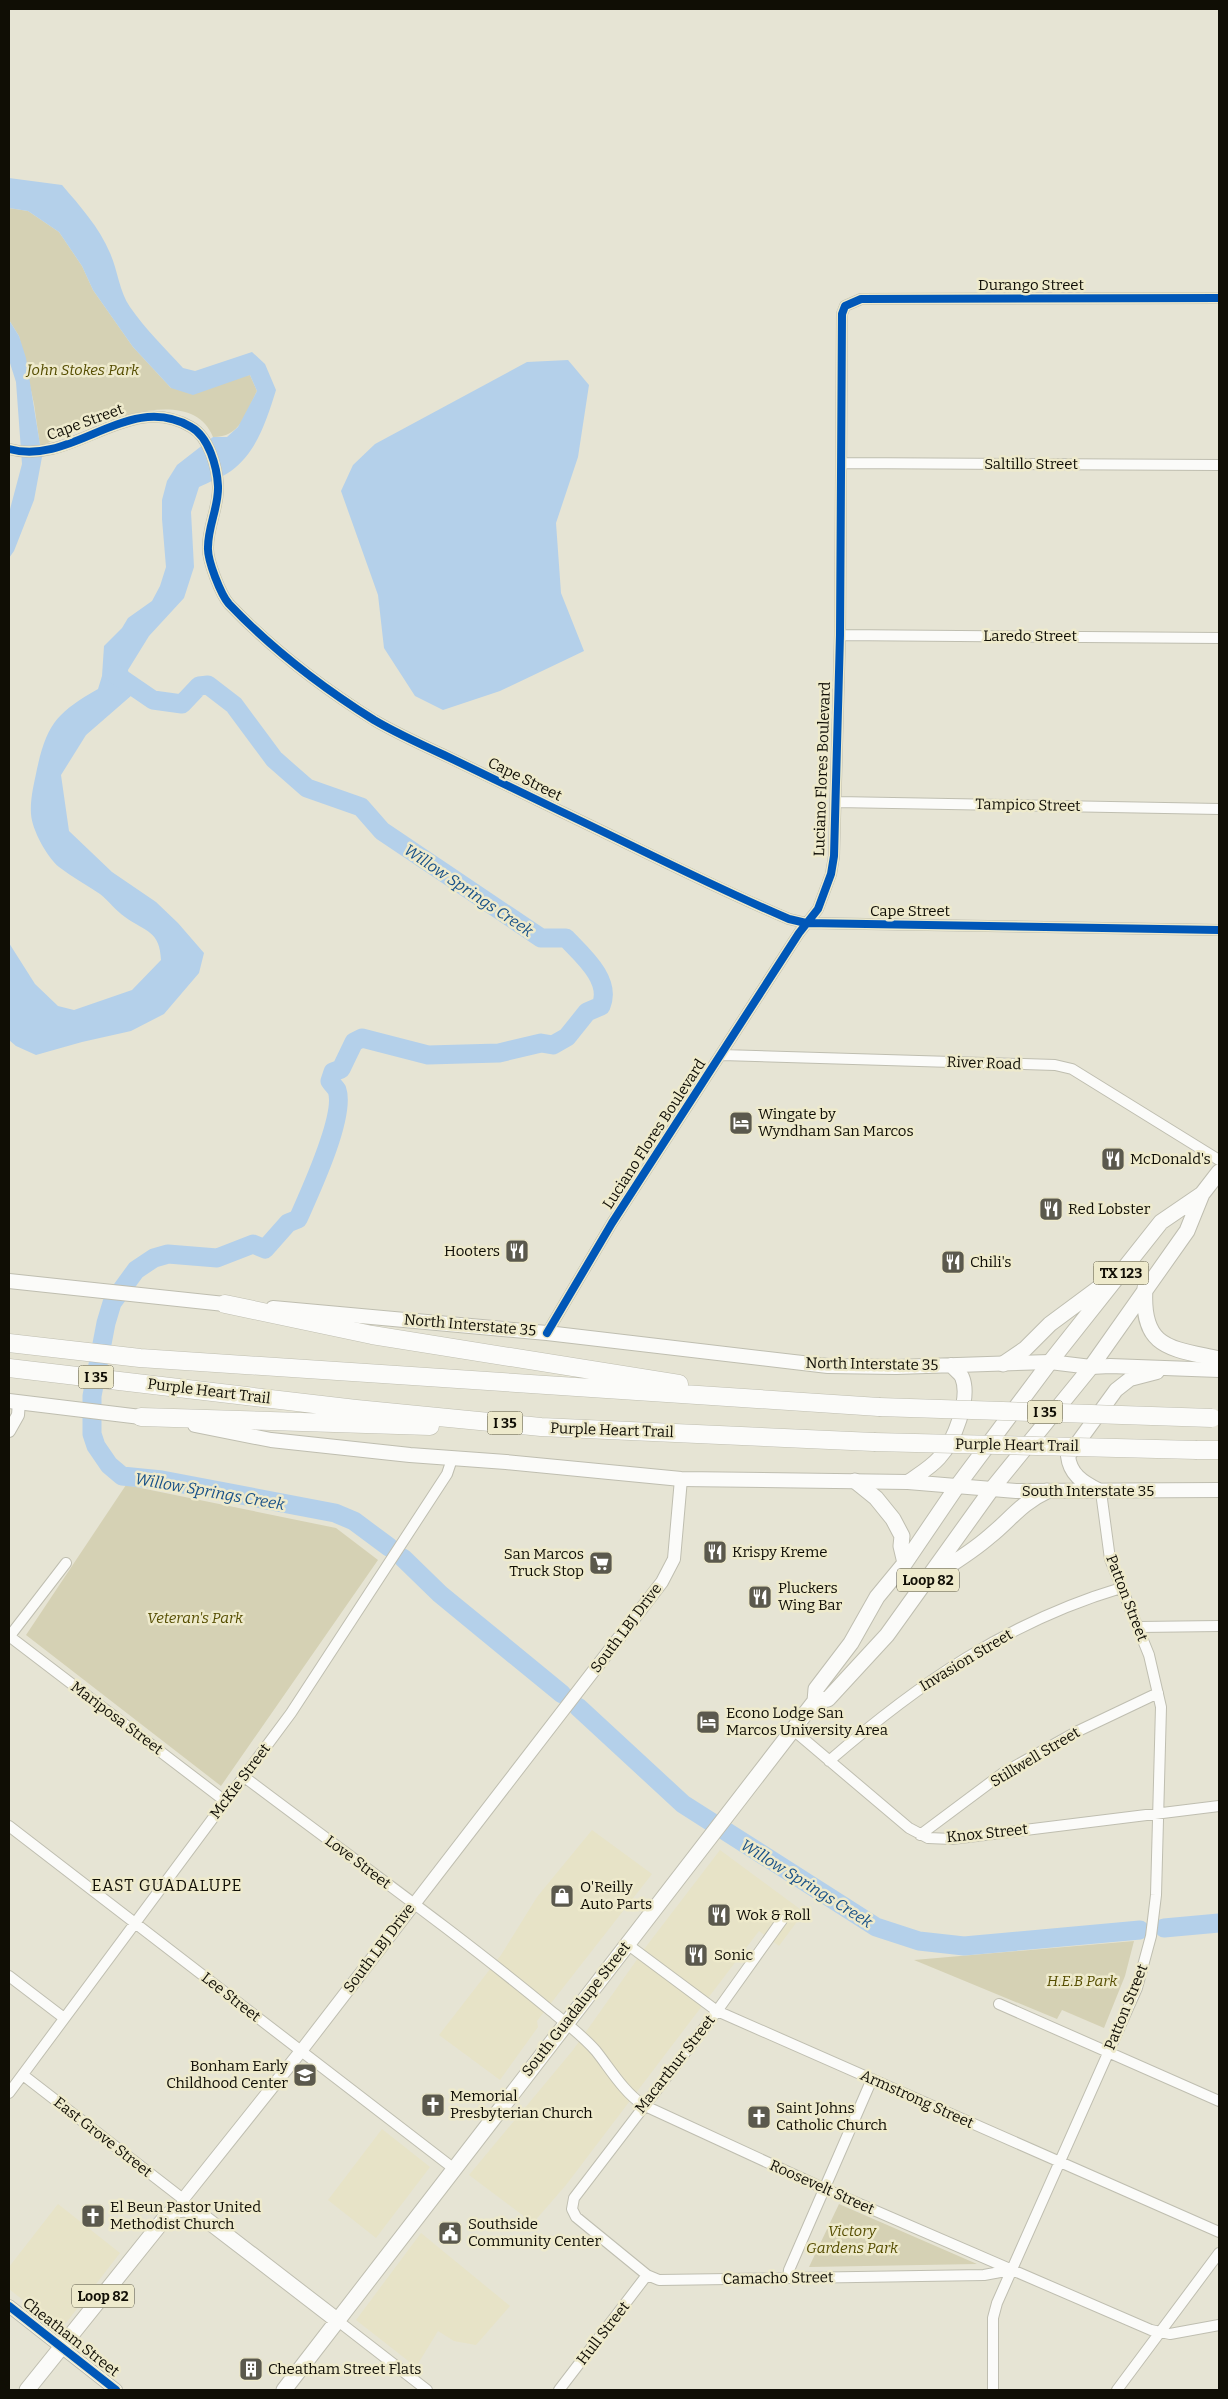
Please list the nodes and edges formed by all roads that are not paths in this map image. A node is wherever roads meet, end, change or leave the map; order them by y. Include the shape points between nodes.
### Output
1 (1219, 298) edge
2 (845, 306) joint
3 (13, 451) edge
4 (842, 462) junction
5 (1219, 465) edge
6 (840, 635) junction
7 (1219, 638) edge
8 (837, 802) junction
9 (1219, 809) edge
10 (806, 923) junction
11 (1219, 930) edge
12 (722, 1056) junction
13 (1219, 1160) edge
14 (1219, 1172) edge
15 (1202, 1194) junction
16 (1124, 1270) junction
17 (9, 1281) edge
18 (1145, 1288) junction
19 (225, 1304) junction
20 (547, 1333) junction
21 (9, 1343) edge
22 (1219, 1359) edge
23 (1050, 1362) junction
24 (1003, 1364) junction
25 (951, 1365) junction
26 (1091, 1367) junction
27 (9, 1368) edge
28 (1172, 1368) junction
29 (1219, 1370) edge
30 (14, 1401) edge
31 (793, 1402) junction
32 (138, 1417) junction
33 (1216, 1418) edge
34 (524, 1425) junction
35 (9, 1431) edge
36 (1219, 1450) edge
37 (452, 1459) junction
38 (681, 1479) junction
39 (854, 1481) junction
40 (908, 1482) junction
41 (958, 1485) junction
42 (991, 1490) junction
43 (1219, 1490) edge
44 (1047, 1491) junction
45 (1101, 1492) junction
46 (66, 1563) dead end
47 (905, 1563) junction
48 (931, 1577) junction
49 (1121, 1588) junction
50 (1219, 1626) edge
51 (1140, 1627) junction
52 (9, 1636) edge
53 (1158, 1693) junction
54 (815, 1701) junction
55 (792, 1730) junction
56 (829, 1760) junction
57 (243, 1776) junction
58 (225, 1800) junction
59 (1219, 1806) edge
60 (1158, 1812) junction
61 (9, 1826) edge
62 (920, 1835) junction
63 (413, 1903) junction
64 (782, 1920) dead end
65 (134, 1923) junction
66 (627, 1944) junction
67 (9, 1976) edge
68 (999, 2004) dead end
69 (717, 2011) junction
70 (64, 2018) junction
71 (566, 2023) junction
72 (301, 2051) junction
73 (1108, 2051) junction
74 (23, 2075) junction
75 (872, 2079) junction
76 (9, 2092) edge
77 (1219, 2102) edge
78 (643, 2105) junction
79 (1059, 2162) junction
80 (453, 2168) junction
81 (825, 2189) junction
82 (184, 2204) junction
83 (572, 2209) joint
84 (1219, 2232) edge
85 (1219, 2253) edge
86 (1011, 2270) junction
87 (647, 2275) junction
88 (788, 2278) junction
89 (9, 2306) edge
90 (338, 2321) junction
91 (1219, 2326) edge
92 (1161, 2333) junction
93 (62, 2347) junction
94 (27, 2390) edge
95 (116, 2390) edge
96 (284, 2390) edge
97 (427, 2390) edge
98 (559, 2390) edge
99 (993, 2390) edge
100 (1117, 2390) edge

1 - 2 street, Durango Street via 860,299
2 - 4 street, Luciano Flores Boulevard via 842,314
3 - 10 street, Cape Street via 57,450 114,424 137,418 178,420 194,428 204,439 218,486 207,550 227,602 321,684 397,732 756,905
4 - 5 street, Saltillo Street
4 - 6 street, Luciano Flores Boulevard
6 - 7 street, Laredo Street
6 - 8 street, Luciano Flores Boulevard
8 - 9 street, Tampico Street
8 - 10 street, Luciano Flores Boulevard via 831,874 818,909
10 - 11 street, Cape Street
10 - 12 street, Luciano Flores Boulevard
12 - 13 street, River Road via 1054,1065 1072,1069
12 - 20 street, Luciano Flores Boulevard via 612,1223
14 - 15 main road, South Guadalupe Street / TX 123
15 - 16 main road, South Guadalupe Street / TX 123 via 1161,1222
15 - 18 main road, South Guadalupe Street / TX 123 via 1188,1231
16 - 23 main road, South Guadalupe Street / TX 123
16 - 24 main road via 1050,1324 1025,1349
17 - 19 main road, North Interstate 35
18 - 22 main road via 1144,1310 1148,1329 1163,1344
18 - 26 main road, South Guadalupe Street / TX 123
19 - 20 main road, North Interstate 35
19 - 31 highway via 372,1336
20 - 25 main road, North Interstate 35 via 828,1366
21 - 31 highway, Purple Heart Trail / I 35 via 140,1358
23 - 24 main road, North Interstate 35
23 - 26 main road
23 - 41 main road, South Guadalupe Street / TX 123
24 - 25 main road, North Interstate 35
25 - 40 main road via 962,1377 964,1391 960,1423 941,1456
26 - 28 main road
26 - 42 main road, South Guadalupe Street / TX 123
27 - 34 highway, Purple Heart Trail / I 35 via 356,1409
28 - 29 main road
28 - 45 main road via 1130,1379 1116,1390 1068,1456 1075,1475
30 - 32 main road
30 - 35 street via 18,1415
31 - 33 highway, Purple Heart Trail / I 35, bridge
32 - 34 highway via 400,1426
32 - 37 main road via 270,1440
34 - 36 highway, Purple Heart Trail / I 35, bridge via 874,1442
37 - 38 main road
37 - 57 street, McKie Street via 448,1474 291,1713
38 - 39 main road
38 - 63 street, South LBJ Drive via 674,1559 668,1573
39 - 40 main road
39 - 47 main road via 876,1498 893,1519 902,1536
40 - 41 main road
41 - 42 main road, South Interstate 35
41 - 47 main road, South Guadalupe Street / TX 123
42 - 44 main road, South Interstate 35
42 - 48 main road, South Guadalupe Street / Loop 82
43 - 45 main road, South Interstate 35
44 - 45 main road, South Interstate 35
44 - 48 main road via 1022,1505 967,1555
45 - 49 street, Patton Street via 1110,1559
46 - 52 street
47 - 54 main road, South Guadalupe Street / TX 123 via 877,1597 851,1643 816,1689
48 - 54 main road, South Guadalupe Street / Loop 82 via 854,1672 828,1699
49 - 51 street, Patton Street
49 - 56 street, Invasion Street via 1046,1614 995,1640 904,1699
50 - 51 street
51 - 53 street, Patton Street
52 - 58 street, Mariposa Street
53 - 60 street, Patton Street
53 - 62 street, Stillwell Street via 1076,1732 1003,1773
54 - 55 main road, South Guadalupe Street / Loop 82
55 - 56 street, Knox Street
55 - 66 main road, South Guadalupe Street / Loop 82
56 - 62 street, Knox Street via 897,1820
57 - 58 street, McKie Street
57 - 63 street, Love Street
58 - 65 street, McKie Street
59 - 60 street, Knox Street
60 - 62 street, Knox Street via 952,1839
60 - 73 street, Patton Street via 1156,1895 1151,1936 1137,1988
61 - 65 street, Lee Street
63 - 71 street, Love Street
63 - 72 street, South LBJ Drive
64 - 69 street, Macarthur Street
65 - 70 street, McKie Street
65 - 72 street, Lee Street
66 - 69 street, Armstrong Street
66 - 71 main road, South Guadalupe Street / Loop 82
67 - 70 street
68 - 73 street
69 - 75 street, Armstrong Street
69 - 78 street, Macarthur Street
70 - 74 street, McKie Street
71 - 78 street, Roosevelt Street via 595,2050 623,2088
71 - 80 main road, South Guadalupe Street / Loop 82
72 - 80 street, Lee Street
72 - 82 street, South LBJ Drive
73 - 77 street
73 - 79 street, Patton Street
74 - 76 street, McKie Street
74 - 82 street, East Grove Street
75 - 79 street, Armstrong Street
75 - 81 street
78 - 81 street, Roosevelt Street
78 - 83 street, Macarthur Street via 574,2198
79 - 84 street, Armstrong Street
79 - 86 street, Patton Street
80 - 90 main road, South Guadalupe Street / Loop 82
81 - 86 street, Roosevelt Street
81 - 88 street
82 - 90 main road, East Grove Street
82 - 93 main road, South LBJ Drive / Loop 82 via 164,2218
83 - 87 street, Camacho Street via 583,2223
85 - 92 street
86 - 88 street, Camacho Street via 995,2275
86 - 92 street, Roosevelt Street
86 - 99 street, Patton Street via 993,2318
87 - 88 street, Camacho Street via 659,2280
87 - 98 street, Hull Street
89 - 93 street, Cheatham Street
90 - 96 main road, South Guadalupe Street / Loop 82
90 - 97 street
91 - 92 street
92 - 100 street
93 - 94 main road, South LBJ Drive / Loop 82
93 - 95 street, Cheatham Street

